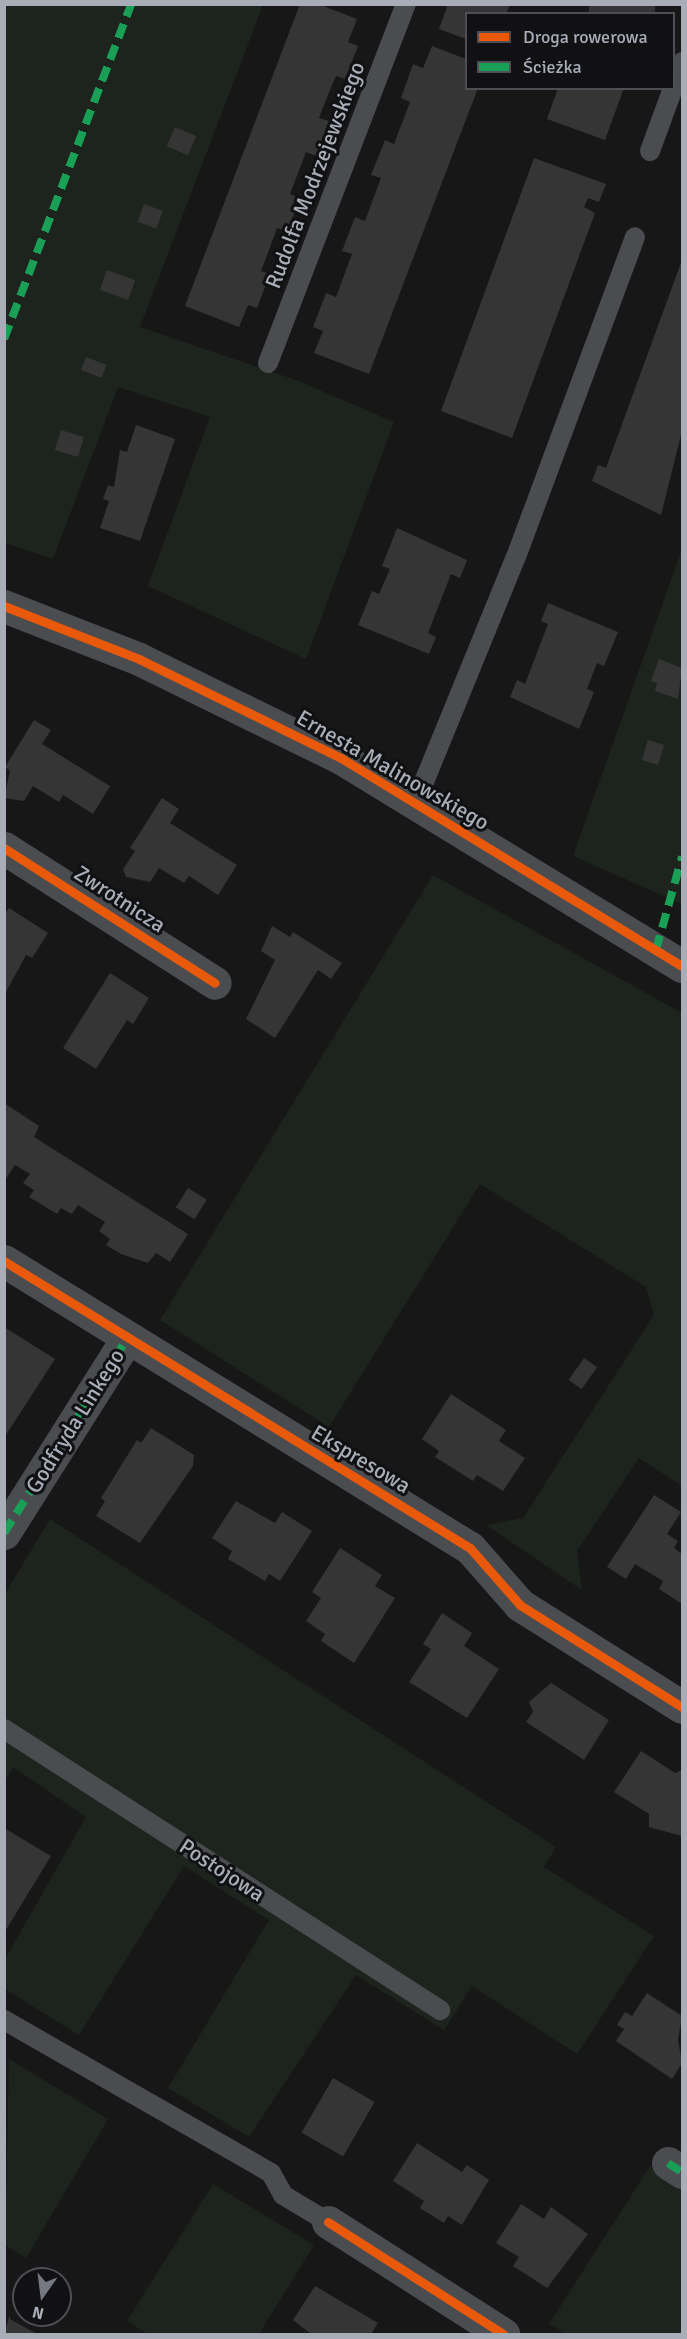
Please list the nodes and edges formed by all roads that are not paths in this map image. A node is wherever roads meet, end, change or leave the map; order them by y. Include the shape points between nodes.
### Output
1 (406, 4) edge
2 (682, 62) edge
3 (675, 82) edge
4 (672, 90) edge
5 (650, 151) dead end
6 (635, 237) dead end
7 (268, 363) dead end
8 (4, 606) edge
9 (415, 804) junction
10 (4, 848) edge
11 (682, 966) edge
12 (215, 983) dead end
13 (4, 1261) edge
14 (126, 1340) junction
15 (4, 1533) edge
16 (682, 1707) edge
17 (4, 1729) edge
18 (440, 2010) dead end
19 (4, 2020) edge
20 (328, 2222) joint
21 (503, 2334) edge

1 - 7 lane, Rudolfa Modrzejewskiego
2 - 3 lane
4 - 5 lane
6 - 9 lane via 516,557
8 - 9 street, Ernesta Malinowskiego via 218,696 341,758
9 - 11 street, Ernesta Malinowskiego
10 - 12 street, Zwrotnicza
13 - 14 street, Ekspresowa
14 - 15 street, Godfryda Linkego
14 - 16 street, Ekspresowa via 470,1548 520,1605
17 - 18 lane, Postojowa
19 - 20 lane via 271,2173 282,2195
20 - 21 street

